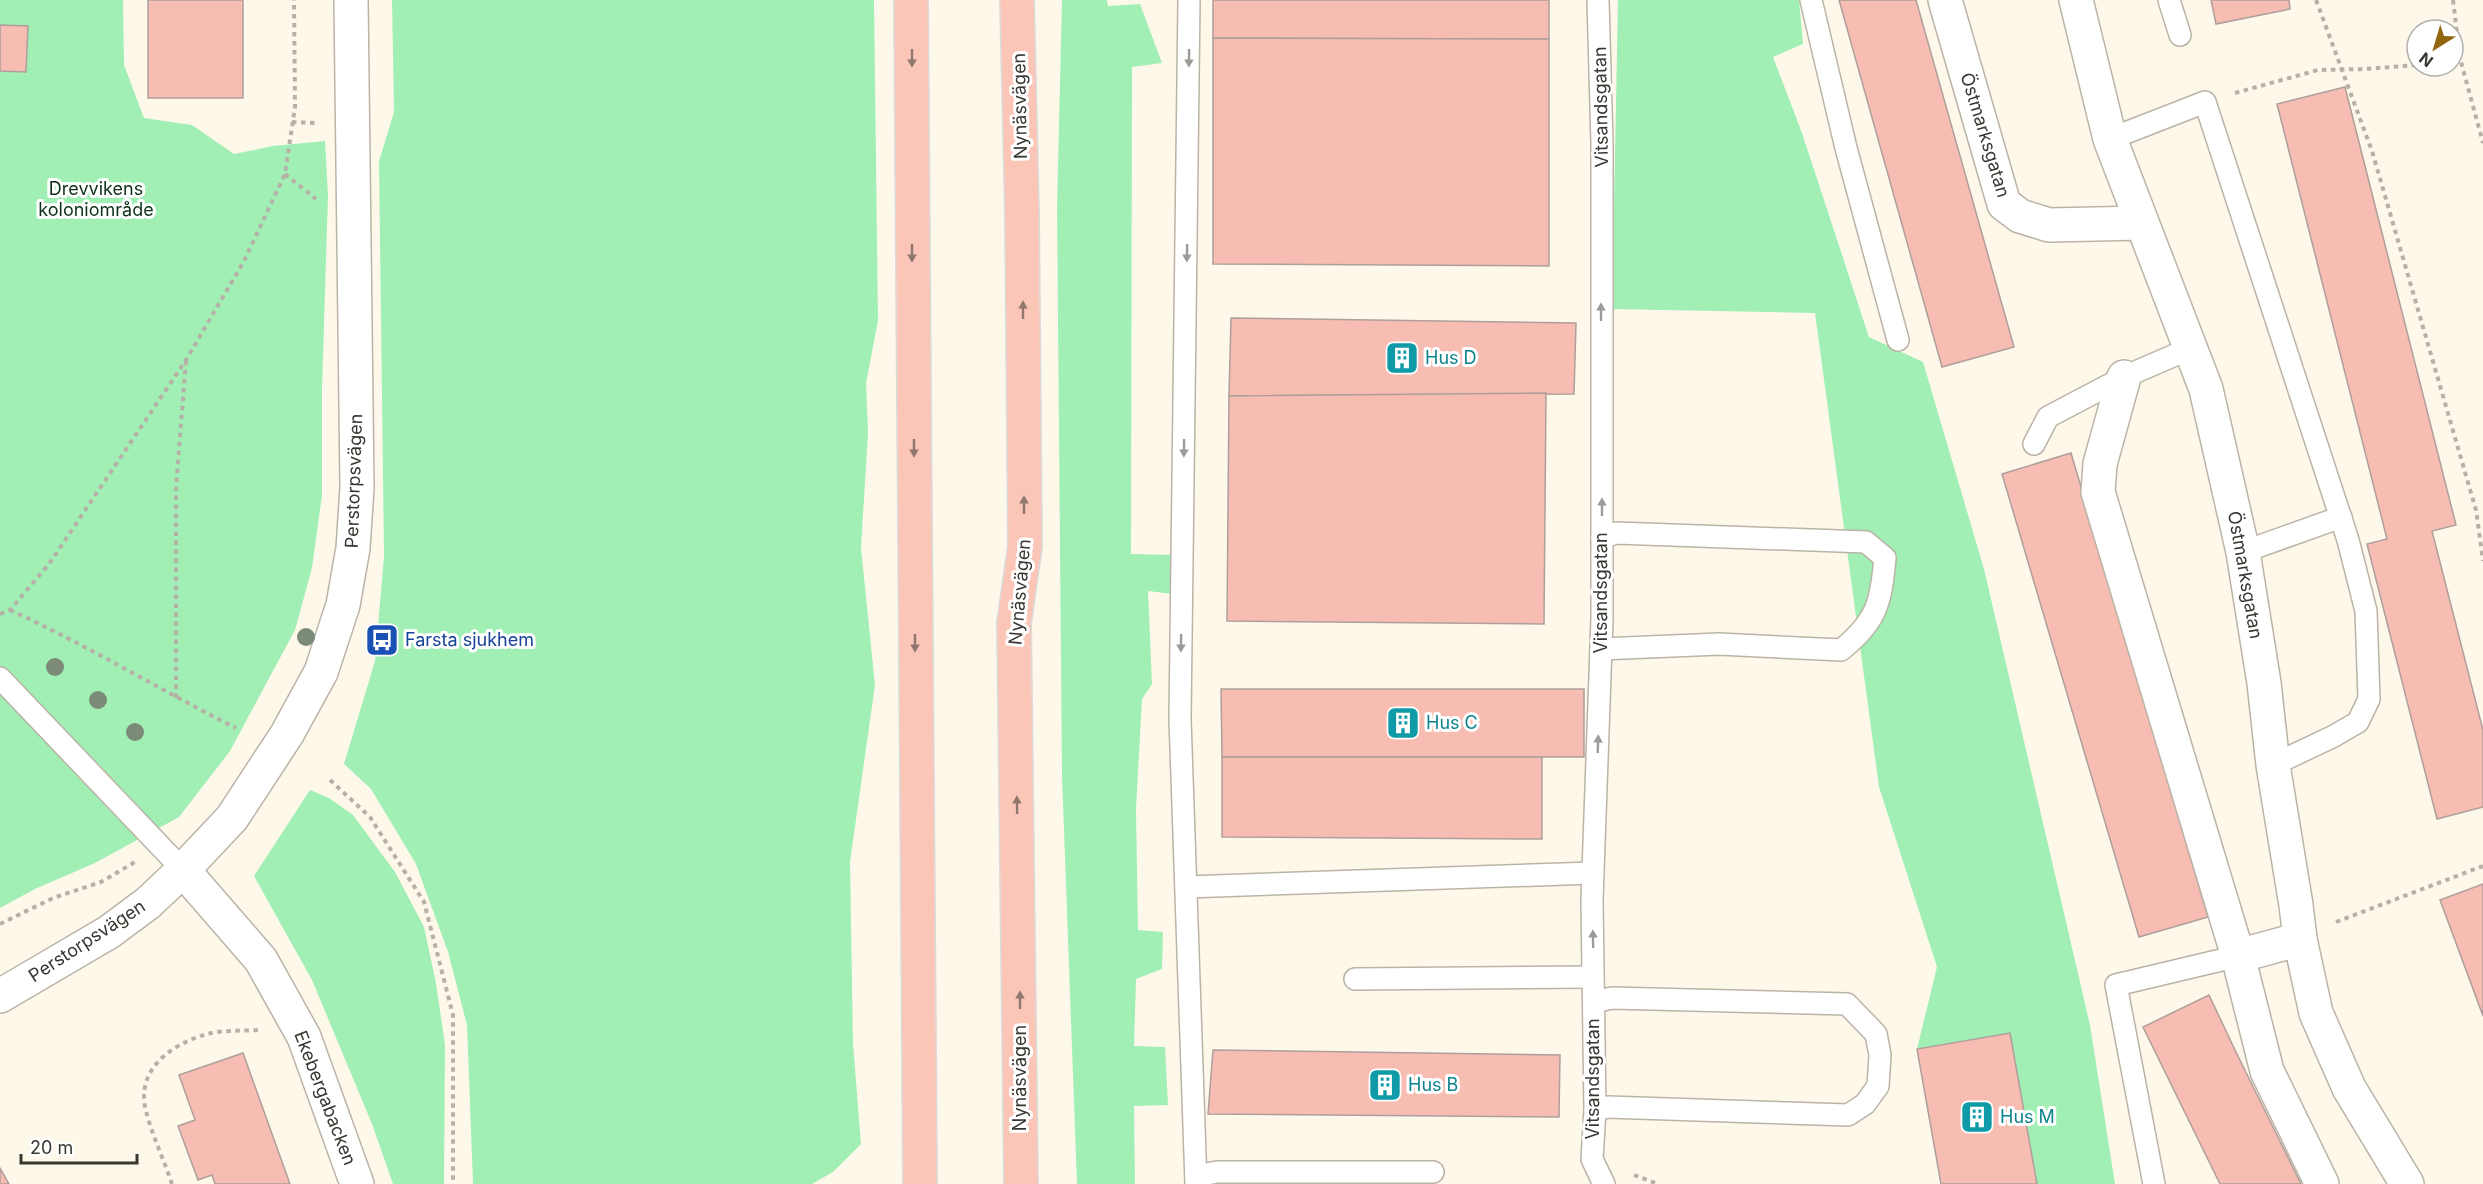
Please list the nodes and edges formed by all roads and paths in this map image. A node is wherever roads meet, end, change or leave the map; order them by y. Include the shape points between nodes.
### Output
1 (294, 0) edge
2 (351, 0) edge
3 (911, 0) edge
4 (1017, 0) edge
5 (1034, 0) edge
6 (1189, 0) edge
7 (1598, 0) edge
8 (1811, 0) edge
9 (1945, 0) edge
10 (2076, 0) edge
11 (2169, 0) edge
12 (2316, 0) edge
13 (2453, 0) edge
14 (2455, 18) edge
15 (2180, 35) dead end
16 (2405, 66) edge
17 (2342, 69) junction
18 (2465, 76) edge
19 (2205, 102) junction
20 (2110, 139) junction
21 (2483, 143) edge
22 (285, 174) junction
23 (318, 201) dead end
24 (1022, 214) junction
25 (2142, 223) junction
26 (1898, 340) dead end
27 (2189, 349) junction
28 (186, 360) junction
29 (2124, 377) junction
30 (2034, 444) dead end
31 (2341, 517) junction
32 (1602, 537) junction
33 (2244, 552) junction
34 (2483, 561) edge
35 (10, 610) junction
36 (0, 614) edge
37 (1601, 649) junction
38 (0, 678) edge
39 (176, 698) junction
40 (236, 728) dead end
41 (2272, 765) junction
42 (330, 780) dead end
43 (161, 846) junction
44 (2483, 866) edge
45 (183, 870) junction
46 (1593, 873) junction
47 (1186, 886) junction
48 (0, 924) edge
49 (2313, 932) junction
50 (2238, 956) junction
51 (1593, 977) junction
52 (1355, 979) dead end
53 (0, 996) edge
54 (1594, 1002) junction
55 (258, 1030) dead end
56 (1595, 1110) junction
57 (1433, 1172) dead end
58 (1196, 1180) edge
59 (172, 1184) edge
60 (357, 1184) edge
61 (453, 1184) edge
62 (920, 1184) edge
63 (1021, 1184) edge
64 (1604, 1184) edge
65 (2154, 1184) edge
66 (2322, 1184) edge
67 (2407, 1184) edge

1 - 22 path via 295,107
2 - 45 street, Perstorpsvägen via 357,488 353,548 343,604 321,672 287,734 232,818
3 -> 62 highway
4 - 24 highway, Nynäsvägen
5 - 24 highway via 1035,89
6 -> 47 lane via 1180,719
32 -> 7 lane, Vitsandsgatan
8 - 26 lane
9 - 25 street, Östmarksgatan via 2004,204 2020,216 2049,225
10 - 20 street, Östmarksgatan
11 - 15 lane
12 - 17 path
13 - 14 path
16 - 17 path
17 - 19 path via 2318,70
17 - 34 path via 2372,151 2473,498
18 - 21 path
19 - 20 lane
19 - 31 lane
20 - 25 street, Östmarksgatan
22 - 23 path
22 - 28 path via 244,261
63 -> 24 highway, Nynäsvägen via 1014,623 1025,546
25 - 27 street, Östmarksgatan
27 - 29 lane
27 - 33 street, Östmarksgatan via 2206,389
28 - 35 path via 49,564
28 - 39 path via 176,489
29 - 30 lane via 2048,417
29 - 50 street via 2100,464 2098,492
31 - 33 lane
31 - 41 lane via 2366,611 2369,699 2358,722
32 - 37 lane, Vitsandsgatan
32 - 37 lane via 1617,533 1866,542 1885,558 1876,610 1863,633 1841,650 1719,644
33 - 41 street, Östmarksgatan
35 - 36 path
35 - 39 path
46 -> 37 lane, Vitsandsgatan
38 - 43 lane
39 - 40 path
41 - 49 street, Östmarksgatan via 2296,905
42 - 61 path via 370,817 424,902 453,1015
43 - 45 lane
43 - 48 path via 101,882 53,898
44 - 49 path
45 - 53 street, Perstorpsvägen via 109,932
45 - 60 street, Ekebergabacken via 261,960 304,1036
46 - 47 lane
51 -> 46 lane, Vitsandsgatan
47 - 58 lane
49 - 50 street
49 - 67 street, Östmarksgatan via 2316,1012 2349,1088
50 - 65 lane via 2116,985
50 - 66 street via 2266,1071
51 - 52 lane
51 - 54 lane, Vitsandsgatan
54 - 56 lane, Vitsandsgatan
54 - 56 lane via 1612,998 1847,1004 1876,1034 1880,1055 1878,1086 1865,1104 1848,1115 1608,1107
55 - 59 path via 208,1034 168,1052 149,1071 145,1109
56 - 64 lane, Vitsandsgatan via 1592,1160
57 - 58 lane via 1217,1172

